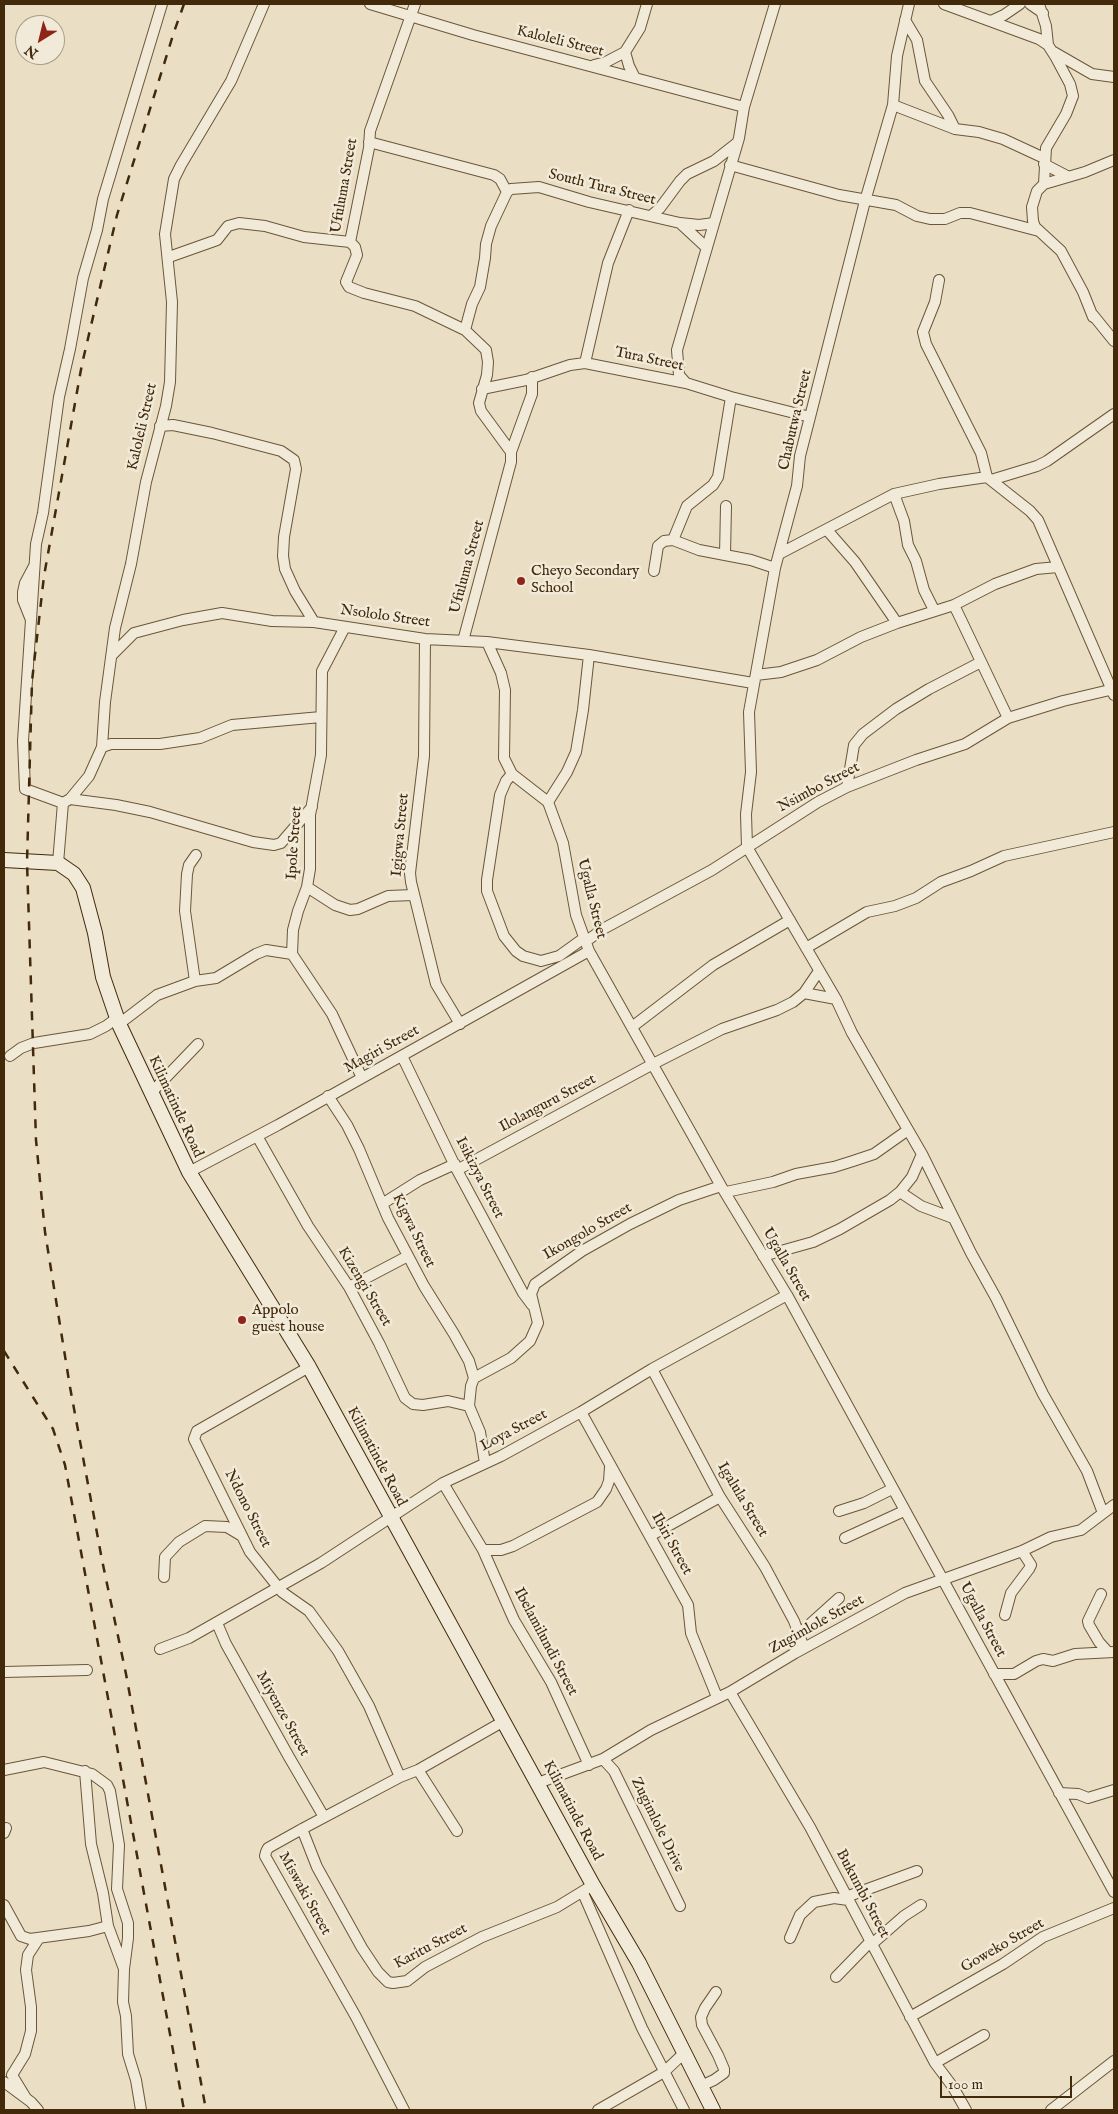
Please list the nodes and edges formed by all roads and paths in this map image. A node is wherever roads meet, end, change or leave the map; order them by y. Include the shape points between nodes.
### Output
1 (162, 4) edge
2 (264, 4) edge
3 (370, 4) edge
4 (415, 4) edge
5 (647, 4) edge
6 (775, 4) edge
7 (909, 4) edge
8 (944, 4) edge
9 (1020, 4) edge
10 (1030, 4) edge
11 (1041, 8) edge
12 (410, 18) junction
13 (905, 20) junction
14 (991, 21) junction
15 (1050, 48) junction
16 (625, 52) junction
17 (593, 66) junction
18 (634, 76) junction
19 (1114, 77) edge
20 (893, 105) junction
21 (744, 106) junction
22 (955, 129) junction
23 (369, 142) junction
24 (737, 143) junction
25 (1114, 160) edge
26 (1044, 161) junction
27 (730, 165) junction
28 (1067, 176) junction
29 (1044, 184) junction
30 (506, 192) junction
31 (865, 201) junction
32 (629, 210) junction
33 (651, 216) junction
34 (680, 223) junction
35 (714, 223) junction
36 (1040, 232) junction
37 (350, 242) junction
38 (707, 248) junction
39 (169, 257) junction
40 (939, 280) dead end
41 (465, 330) junction
42 (1114, 341) edge
43 (585, 363) junction
44 (532, 377) junction
45 (686, 383) junction
46 (482, 389) junction
47 (731, 397) junction
48 (1114, 414) edge
49 (810, 417) junction
50 (160, 426) junction
51 (511, 452) junction
52 (989, 479) junction
53 (894, 494) junction
54 (726, 506) dead end
55 (827, 530) junction
56 (673, 540) junction
57 (779, 554) junction
58 (725, 555) junction
59 (1058, 566) junction
60 (775, 568) junction
61 (654, 571) dead end
62 (954, 605) junction
63 (934, 610) junction
64 (314, 622) junction
65 (897, 623) junction
66 (345, 626) junction
67 (425, 639) junction
68 (464, 642) junction
69 (487, 642) junction
70 (112, 655) junction
71 (589, 655) junction
72 (980, 662) junction
73 (754, 679) junction
74 (1114, 691) edge
75 (321, 717) junction
76 (1008, 718) junction
77 (102, 747) junction
78 (512, 774) junction
79 (847, 787) junction
80 (67, 801) junction
81 (548, 802) junction
82 (312, 806) junction
83 (1114, 832) edge
84 (747, 846) junction
85 (196, 855) dead end
86 (4, 860) edge
87 (58, 863) junction
88 (307, 887) junction
89 (413, 895) junction
90 (790, 920) junction
91 (586, 944) junction
92 (806, 948) junction
93 (292, 954) junction
94 (819, 971) junction
95 (195, 981) junction
96 (804, 993) junction
97 (836, 999) junction
98 (118, 1021) junction
99 (460, 1024) junction
100 (632, 1027) junction
101 (198, 1044) dead end
102 (10, 1056) dead end
103 (402, 1056) junction
104 (653, 1064) junction
105 (362, 1078) junction
106 (150, 1093) junction
107 (328, 1096) junction
108 (908, 1130) junction
109 (257, 1136) junction
110 (922, 1154) junction
111 (456, 1167) junction
112 (189, 1172) junction
113 (724, 1189) junction
114 (900, 1192) junction
115 (382, 1204) junction
116 (954, 1218) junction
117 (408, 1256) junction
118 (763, 1256) junction
119 (349, 1287) junction
120 (787, 1295) junction
121 (536, 1311) junction
122 (309, 1367) junction
123 (652, 1369) junction
124 (474, 1378) junction
125 (469, 1406) junction
126 (581, 1412) junction
127 (485, 1464) junction
128 (610, 1467) junction
129 (442, 1483) junction
130 (892, 1490) junction
131 (720, 1496) junction
132 (1110, 1509) edge
133 (840, 1510) dead end
134 (904, 1511) junction
135 (390, 1517) junction
136 (243, 1536) junction
137 (650, 1536) junction
138 (845, 1538) dead end
139 (483, 1550) junction
140 (1022, 1551) junction
141 (164, 1577) dead end
142 (945, 1580) junction
143 (278, 1587) junction
144 (1101, 1594) dead end
145 (839, 1598) dead end
146 (1004, 1615) dead end
147 (217, 1623) junction
148 (799, 1634) junction
149 (804, 1648) junction
150 (160, 1649) dead end
151 (1111, 1652) edge
152 (87, 1670) dead end
153 (4, 1672) edge
154 (994, 1674) junction
155 (730, 1692) junction
156 (717, 1698) junction
157 (504, 1721) junction
158 (603, 1759) junction
159 (589, 1765) junction
160 (4, 1770) edge
161 (418, 1770) junction
162 (85, 1771) junction
163 (400, 1777) junction
164 (538, 1783) junction
165 (1114, 1790) edge
166 (1059, 1792) junction
167 (324, 1817) junction
168 (302, 1829) junction
169 (457, 1831) dead end
170 (918, 1870) dead end
171 (588, 1889) junction
172 (1114, 1892) edge
173 (847, 1899) junction
174 (921, 1904) dead end
175 (4, 1905) edge
176 (680, 1906) dead end
177 (1114, 1908) edge
178 (108, 1926) junction
179 (39, 1938) junction
180 (790, 1938) dead end
181 (872, 1943) junction
182 (124, 1970) junction
183 (836, 1977) dead end
184 (716, 1992) dead end
185 (910, 2017) junction
186 (984, 2035) dead end
187 (684, 2053) junction
188 (1114, 2061) edge
189 (935, 2063) junction
190 (664, 2072) junction
191 (4, 2082) edge
192 (701, 2086) junction
193 (26, 2098) junction
194 (38, 2110) edge
195 (140, 2110) edge
196 (404, 2110) edge
197 (598, 2110) edge
198 (684, 2110) edge
199 (713, 2110) edge
200 (966, 2110) edge
201 (1051, 2110) edge

1 - 80 street via 82,278 59,397 34,565 23,741 24,790
2 - 39 street, Kaloleli Street via 231,81 174,179 166,226
3 - 12 street, Kaloleli Street
4 - 12 street, Ufuluma Street
5 - 16 street via 640,28
6 - 21 street
7 - 13 street, Chabutwa Street
8 - 14 street
9 - 14 street
10 - 11 street
11 - 15 street
12 - 17 street, Kaloleli Street
12 - 23 street, Ufuluma Street via 370,131
13 - 20 street, Chabutwa Street via 897,56
13 - 22 street via 917,40 926,80
14 - 15 street via 1026,33
15 - 19 street via 1092,74
15 - 26 street via 1070,84 1072,96 1066,114 1046,148
16 - 17 street
16 - 18 street
17 - 18 street, Kaloleli Street
18 - 21 street, Kaloleli Street
20 - 22 street
20 - 31 street, Chabutwa Street
21 - 24 street
22 - 26 street via 996,137
23 - 30 street via 494,174
23 - 37 street, Ufuluma Street
24 - 27 street
24 - 33 street via 714,161 687,174
25 - 28 street
26 - 28 street via 1048,168
26 - 29 street
27 - 31 street
27 - 35 street
28 - 29 street
29 - 36 street via 1037,192 1032,207 1033,221
30 - 32 street, South Tura Street via 539,187
30 - 41 street via 491,226 481,280
31 - 36 street via 896,205 930,219 970,214
31 - 49 street, Chabutwa Street
32 - 33 street, South Tura Street
32 - 43 street via 608,263
33 - 34 street, South Tura Street
34 - 35 street
34 - 38 street, South Tura Street
35 - 38 street
36 - 42 street via 1061,251 1093,316
37 - 39 street via 239,223 228,226 217,240
37 - 41 street, Ufuluma Street via 357,256 347,279 349,287 415,306
38 - 45 street via 677,350 679,374
39 - 50 street, Kaloleli Street via 172,302 170,382
40 - 52 street via 935,302 923,332 926,344 980,453
41 - 46 street, Ufuluma Street via 486,350 488,362
43 - 44 street, Tura Street
43 - 45 street, Tura Street
44 - 46 street, Tura Street
44 - 51 street via 532,394
45 - 47 street, Tura Street
46 - 51 street, Ufuluma Street via 479,397 481,411
47 - 49 street, Tura Street
47 - 56 street via 718,477 687,506
48 - 52 street via 1047,461
49 - 57 street, Chabutwa Street via 800,456 797,486
50 - 64 street via 212,432 281,451 294,460 296,469 283,556 295,591
50 - 70 street, Kaloleli Street via 115,628
51 - 68 street, Ufuluma Street via 508,478
52 - 53 street via 939,484
52 - 59 street via 1038,520
53 - 55 street
53 - 63 street via 908,545
54 - 58 street
55 - 57 street
55 - 65 street via 855,562
56 - 58 street
56 - 61 street via 660,542
57 - 60 street, Chabutwa Street
58 - 60 street
59 - 62 street, Nsololo Street via 1024,573
59 - 74 street
60 - 73 street, Chabutwa Street
62 - 63 street, Nsololo Street
62 - 72 street
63 - 65 street, Nsololo Street
64 - 66 street, Nsololo Street
64 - 70 street, Nsololo Street via 272,621 222,613 134,633
65 - 73 street, Nsololo Street via 817,660
66 - 67 street, Nsololo Street
66 - 75 street, Ipole Street via 322,672
67 - 68 street, Nsololo Street
67 - 89 street, Igigwa Street via 424,756 410,873
68 - 69 street, Nsololo Street
69 - 71 street, Nsololo Street
69 - 78 street via 502,673 505,690 504,758
70 - 77 street, Kaloleli Street
71 - 73 street, Nsololo Street
71 - 81 street via 576,752
72 - 76 street
72 - 79 street via 896,709 863,734 854,746
73 - 84 street, Chabutwa Street via 749,712 751,772 746,814
74 - 76 street, Nsimbo Street via 1064,701
75 - 77 street via 232,725 200,738 160,744 111,744
75 - 82 street, Ipole Street via 321,755
76 - 79 street, Nsimbo Street via 965,744
77 - 80 street, Kaloleli Street via 89,776
78 - 81 street
78 - 91 street via 500,795 487,880 504,936 523,956 541,961
79 - 84 street, Nsimbo Street
80 - 82 street via 150,812 253,842 274,845 281,843
80 - 87 street
81 - 91 street, Ugalla Street via 563,843 571,892
82 - 88 street, Ipole Street
83 - 92 street via 1004,856 941,882 916,898 867,912
84 - 90 street
84 - 91 street, Nsimbo Street via 712,870 603,929
85 - 95 street via 187,874 185,910
86 - 87 main road
87 - 98 main road, Kilimatinde Road via 74,874 83,888 103,977
88 - 89 street via 335,905 350,910 388,896
88 - 93 street, Ipole Street via 293,930
89 - 99 street, Igigwa Street via 436,984
90 - 92 street
90 - 100 street via 732,952 692,979
91 - 99 street, Magiri Street
91 - 100 street, Ugalla Street
92 - 94 street
93 - 95 street via 266,950 216,978
93 - 105 street via 332,1014
94 - 96 street
94 - 97 street
95 - 98 street via 157,995
96 - 97 street
96 - 104 street, Ilolanguru Street via 778,1010 722,1030
97 - 108 street
98 - 102 street via 90,1034 34,1043
98 - 106 main road, Kilimatinde Road
99 - 103 street, Magiri Street
100 - 104 street, Ugalla Street
101 - 106 street
103 - 105 street, Magiri Street
103 - 111 street, Isikizya Street
104 - 111 street, Ilolanguru Street
104 - 113 street, Ugalla Street
105 - 107 street, Magiri Street
106 - 112 main road, Kilimatinde Road
107 - 109 street, Magiri Street
107 - 115 street, Kigwa Street via 355,1141
108 - 110 street
108 - 113 street via 874,1154 834,1168
109 - 112 street, Magiri Street
109 - 119 street, Kizengi Street via 308,1226
110 - 114 street via 912,1177
110 - 116 street
111 - 115 street, Ilolanguru Street via 420,1180
111 - 121 street, Isikizya Street via 523,1293
112 - 122 main road, Kilimatinde Road
113 - 118 street, Ugalla Street
113 - 121 street, Ikongolo Street via 679,1200 582,1250 535,1284 531,1294
114 - 116 street via 921,1206
114 - 118 street via 868,1214 826,1236
115 - 117 street, Kigwa Street
116 - 132 street via 1043,1394
117 - 119 street
117 - 124 street, Kigwa Street via 454,1334
118 - 120 street, Ugalla Street
119 - 125 street, Kizengi Street via 405,1398 413,1404 448,1401
120 - 123 street, Loya Street
120 - 130 street, Ugalla Street
121 - 124 street, Ikongolo Street via 538,1323 530,1341 511,1358
122 - 135 main road, Kilimatinde Road
122 - 136 street, Ndono Street via 194,1435 196,1446
123 - 126 street, Loya Street
123 - 131 street, Igalula Street
124 - 125 street
125 - 127 street via 480,1432
126 - 127 street, Loya Street
126 - 128 street, Ibiri Street
127 - 129 street, Loya Street
128 - 137 street, Ibiri Street
128 - 139 street via 606,1489 596,1502 513,1546
129 - 135 street, Loya Street
129 - 139 street, Ibelamilundi Street
130 - 133 street
130 - 134 street, Ugalla Street
131 - 137 street
131 - 148 street, Igalula Street via 766,1567
132 - 140 street, Zugimlole Street via 1081,1530 1051,1537
134 - 138 street
134 - 142 street, Ugalla Street
135 - 143 street, Loya Street via 366,1535
135 - 157 main road, Kilimatinde Road
136 - 141 street via 227,1528 205,1526 179,1542 165,1557
136 - 143 street, Ndono Street via 250,1552
137 - 156 street, Ibiri Street via 688,1604 691,1633
139 - 159 street, Ibelamilundi Street via 514,1620 547,1674
140 - 142 street, Zugimlole Street
140 - 146 street via 1029,1569 1011,1593
142 - 149 street, Zugimlole Street via 905,1593
142 - 154 street, Ugalla Street
143 - 147 street, Loya Street
143 - 163 street, Ndono Street via 309,1611 338,1651 369,1706
144 - 151 street via 1088,1620 1099,1642
145 - 148 street
147 - 150 street, Loya Street
147 - 167 street, Miyenze Street
148 - 149 street, Igalula Street
149 - 155 street, Zugimlole Street
151 - 154 street via 1036,1661 1014,1674
152 - 153 street
154 - 166 street, Ugalla Street
155 - 156 street, Zugimlole Street
155 - 173 street, Bukumbi Street via 810,1827
156 - 158 street, Zugimlole Street via 651,1730
157 - 161 street, Miswaki Street
157 - 164 main road, Kilimatinde Road
158 - 159 street, Zugimlole Street
158 - 176 street, Zugimlole Drive via 614,1771
159 - 164 street, Zugimlole Street
160 - 162 street via 44,1762
161 - 163 street, Miswaki Street
161 - 169 street
162 - 178 street via 91,1844
162 - 182 street via 101,1779 110,1790 119,1845 117,1889 128,1923
163 - 167 street, Miswaki Street
164 - 171 main road, Kilimatinde Road
165 - 166 street via 1088,1798
166 - 172 street, Ugalla Street
167 - 168 street, Miswaki Street
168 - 171 street, Karitu Street via 317,1867 362,1948 388,1982 407,1981 450,1952 557,1907
168 - 196 street, Miswaki Street via 268,1848 265,1856 356,2017
170 - 173 street
171 - 187 main road, Kilimatinde Road via 638,1963
171 - 190 street via 642,2028
173 - 180 street via 814,1902 800,1915
173 - 181 street, Bukumbi Street
174 - 181 street
175 - 179 street via 21,1936
177 - 185 street, Goweko Street via 1043,1937 1003,1964
178 - 179 street
178 - 182 street
179 - 193 street via 28,1955 26,1970 32,2008 31,2031 25,2054 12,2075
181 - 183 street
181 - 185 street, Bukumbi Street
182 - 195 street via 123,2002 128,2054
184 - 192 street via 701,2017 724,2073
185 - 189 street, Bukumbi Street
186 - 189 street
187 - 190 street
187 - 192 main road, Kilimatinde Road
188 - 201 street
189 - 200 street, Bukumbi Street
190 - 197 street
190 - 198 street
191 - 193 street
192 - 199 main road, Kilimatinde Road
193 - 194 street

